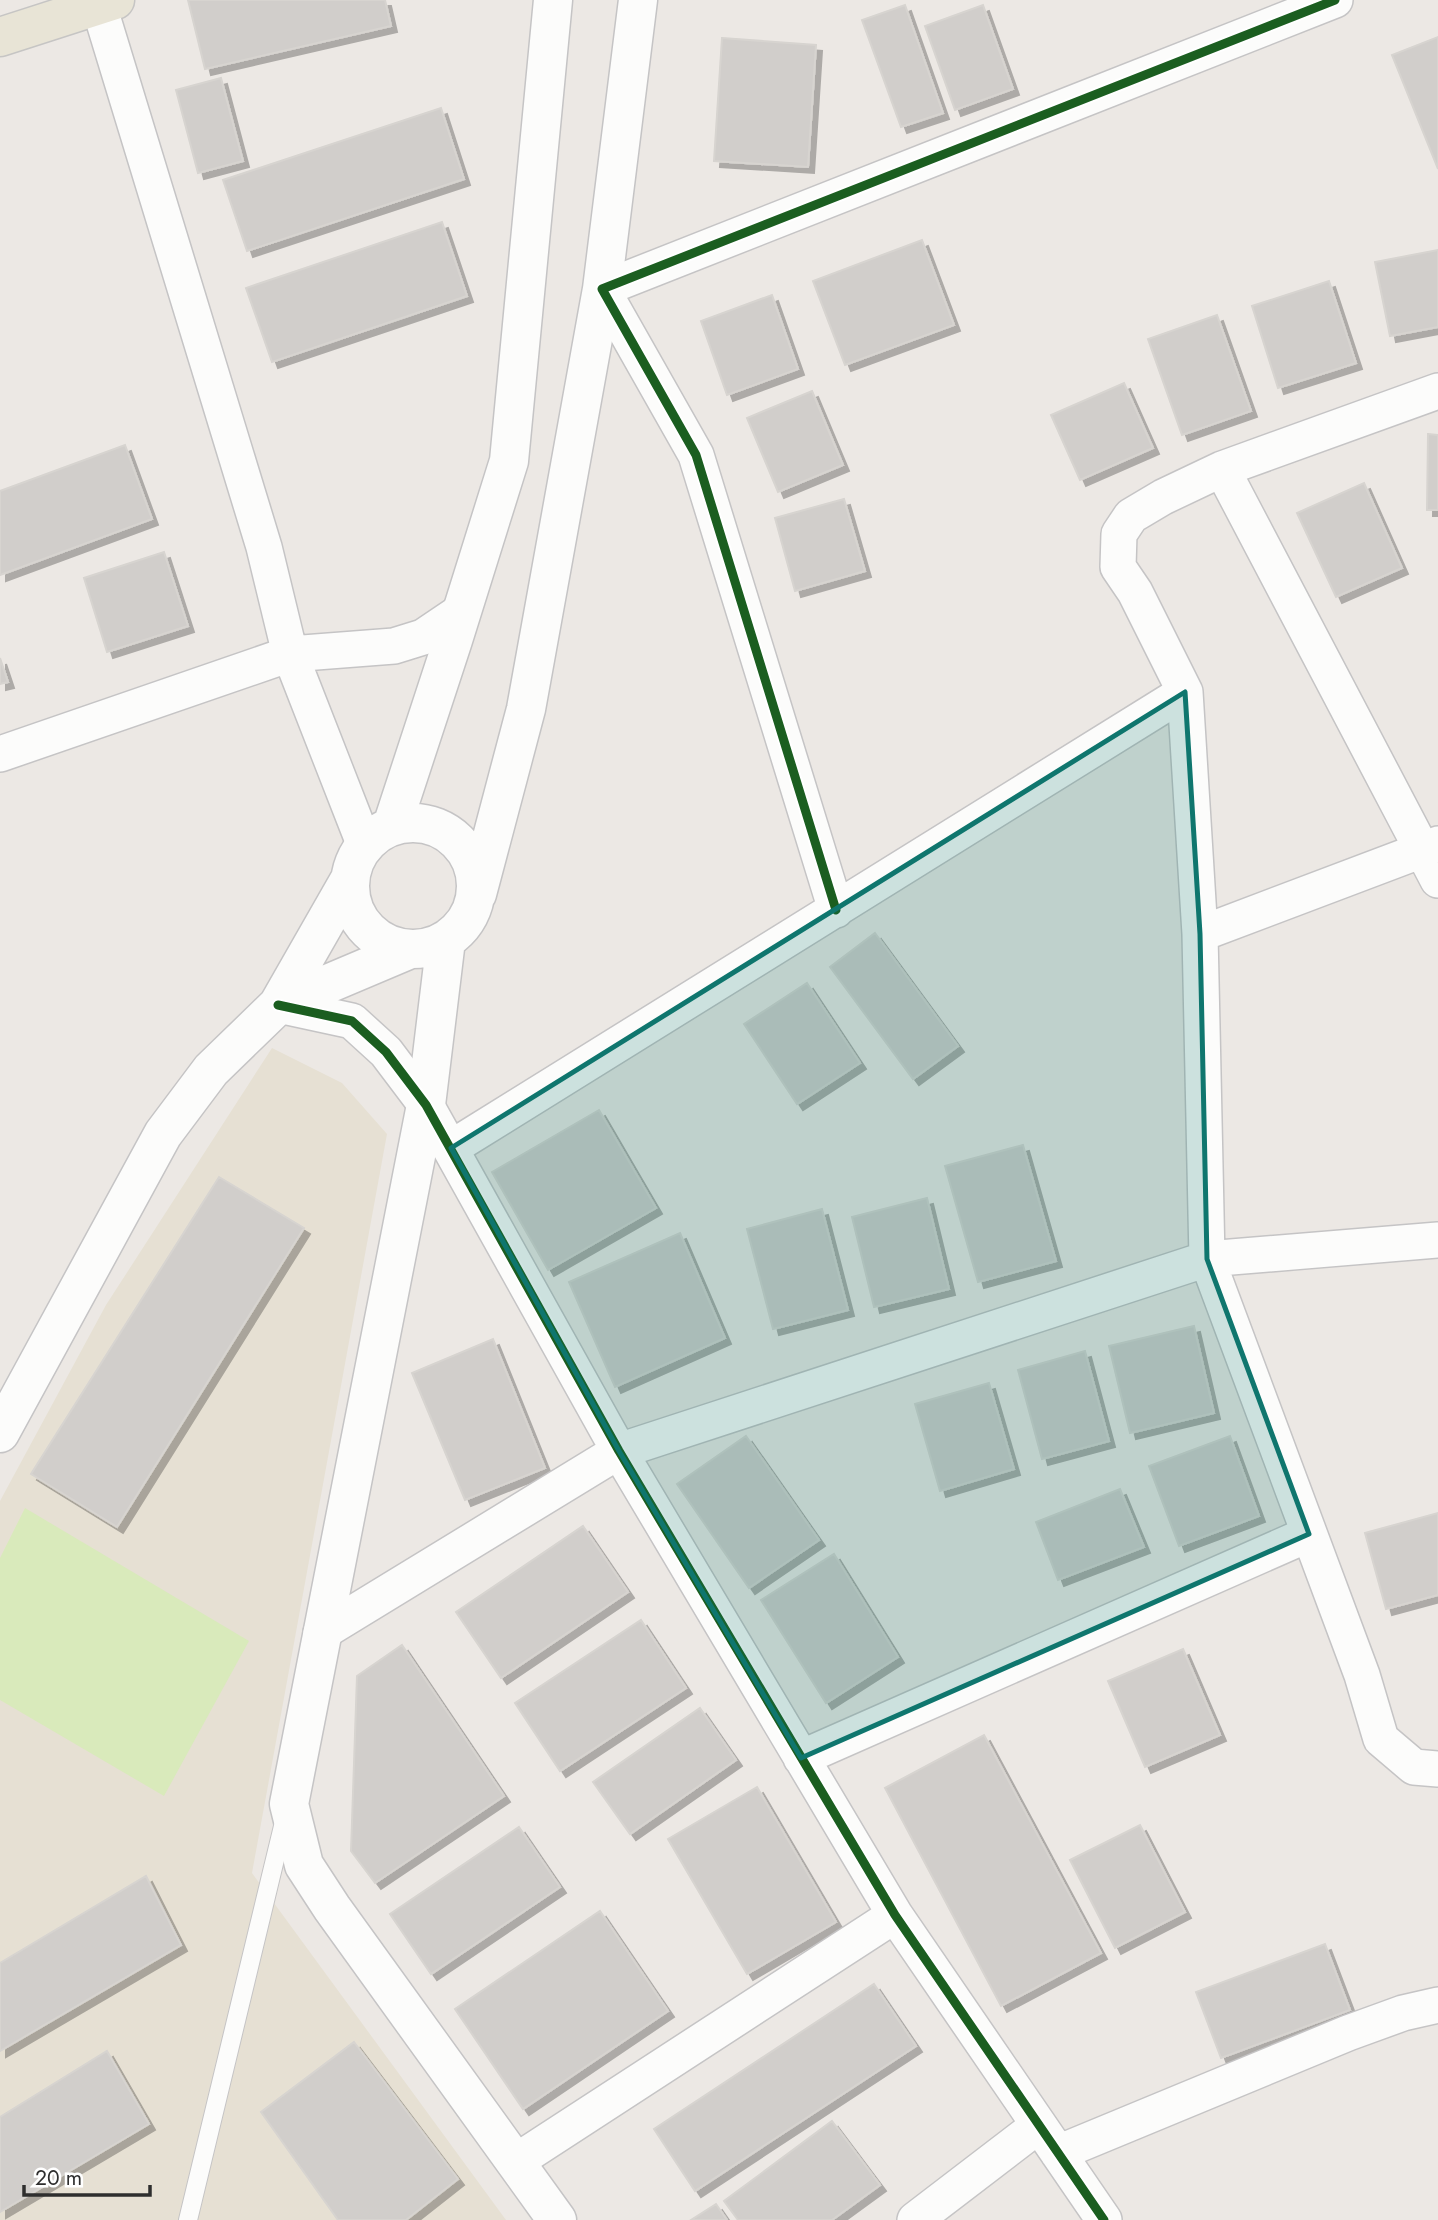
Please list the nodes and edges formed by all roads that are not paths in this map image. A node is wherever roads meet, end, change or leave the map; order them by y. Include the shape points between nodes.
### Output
1 (553, 0) edge
2 (638, 0) edge
3 (1335, 0) edge
4 (107, 3) edge
5 (0, 37) edge
6 (602, 289) junction
7 (1438, 391) edge
8 (1222, 468) junction
9 (463, 610) junction
10 (290, 654) junction
11 (1185, 692) junction
12 (0, 754) edge
13 (1430, 846) edge
14 (369, 850) junction
15 (1438, 880) edge
16 (477, 894) junction
17 (836, 910) junction
18 (1200, 934) junction
19 (446, 940) junction
20 (408, 950) junction
21 (278, 1006) junction
22 (426, 1105) junction
23 (451, 1148) junction
24 (1438, 1240) edge
25 (1207, 1259) junction
26 (0, 1433) edge
27 (619, 1451) junction
28 (1309, 1534) junction
29 (321, 1633) junction
30 (801, 1758) junction
31 (1438, 1769) edge
32 (289, 1804) junction
33 (895, 1915) junction
34 (1438, 2005) edge
35 (1049, 2139) junction
36 (516, 2162) junction
37 (188, 2220) edge
38 (557, 2220) edge
39 (915, 2220) edge
40 (1104, 2220) edge

1 - 9 street via 509,461
2 - 6 street
3 - 6 street
4 - 5 main road
4 - 10 street via 264,547
6 - 16 street via 526,709
6 - 17 street via 696,456
7 - 8 street
8 - 11 street via 1131,516 1119,534 1118,567
8 - 13 street
9 - 10 street via 423,638 394,646
9 - 14 street
10 - 12 street
10 - 14 street
11 - 17 street
11 - 18 street
13 - 15 street
13 - 18 street
14 - 16 street via 414,822 429,824 448,832 469,853
14 - 20 street via 353,908 366,929 385,944
14 - 21 street
16 - 19 street via 465,924
17 - 23 street
18 - 25 street
19 - 20 street
19 - 22 street
20 - 21 street
21 - 22 street via 352,1021 386,1052
21 - 26 street via 211,1070 163,1134
22 - 23 street
22 - 29 street
23 - 27 street
24 - 25 street
25 - 27 street
25 - 28 street
27 - 29 street
27 - 30 street
28 - 30 street
28 - 31 street via 1362,1675 1381,1740 1414,1767
29 - 32 street
30 - 33 street
32 - 36 street via 304,1865
32 - 37 lane
33 - 35 street
33 - 36 street
34 - 35 street via 1403,2013
35 - 39 street
35 - 40 street
36 - 38 street

